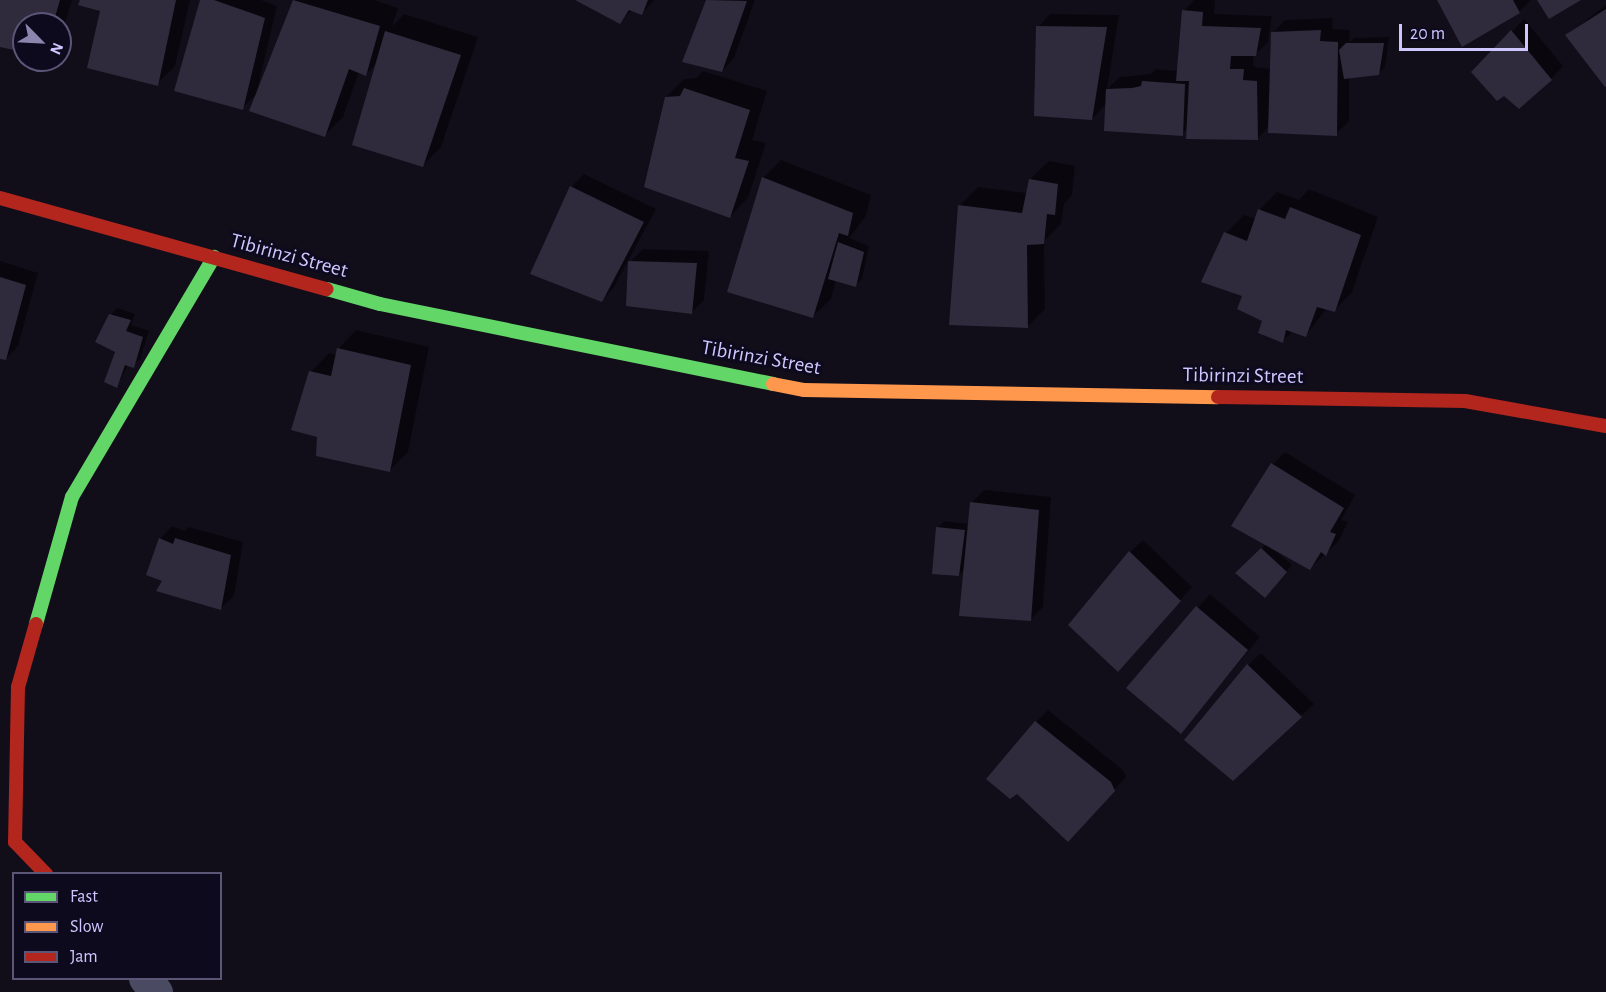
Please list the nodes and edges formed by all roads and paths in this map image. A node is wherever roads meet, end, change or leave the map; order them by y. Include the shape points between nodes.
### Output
1 (0, 198) edge
2 (214, 257) junction
3 (1606, 426) edge
4 (45, 872) edge
5 (147, 980) edge
6 (156, 992) edge

1 - 2 street, Tibirinzi Street
2 - 3 street, Tibirinzi Street via 380,303 804,390 1465,401
2 - 4 street via 72,497 18,687 15,842
5 - 6 street

